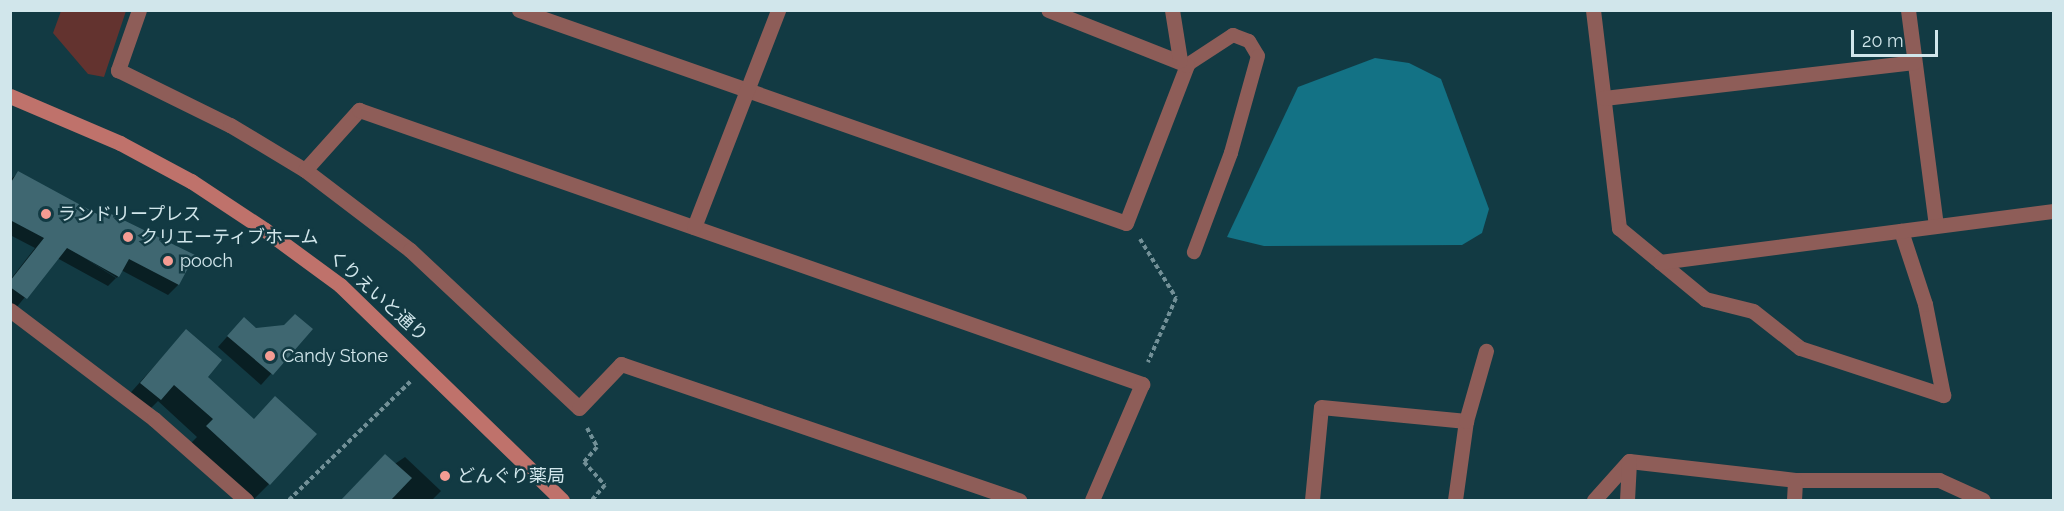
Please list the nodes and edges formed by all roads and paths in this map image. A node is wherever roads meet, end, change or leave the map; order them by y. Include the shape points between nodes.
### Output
1 (139, 10) edge
2 (519, 10) edge
3 (778, 10) edge
4 (1048, 10) edge
5 (1172, 10) edge
6 (1593, 10) edge
7 (1908, 10) edge
8 (1183, 62) junction
9 (1914, 62) junction
10 (746, 91) junction
11 (10, 96) edge
12 (1605, 98) junction
13 (305, 170) junction
14 (2054, 211) edge
15 (1126, 223) junction
16 (1936, 225) junction
17 (694, 227) junction
18 (1900, 231) junction
19 (1194, 252) dead end
20 (1660, 262) junction
21 (10, 309) edge
22 (1486, 351) dead end
23 (426, 366) junction
24 (1142, 384) junction
25 (579, 408) junction
26 (1466, 421) junction
27 (1629, 461) junction
28 (1795, 480) junction
29 (246, 501) edge
30 (289, 501) edge
31 (562, 501) edge
32 (592, 501) edge
33 (1019, 501) edge
34 (1092, 501) edge
35 (1312, 501) edge
36 (1455, 501) edge
37 (1594, 501) edge
38 (1627, 501) edge
39 (1794, 501) edge
40 (1983, 501) edge

1 - 13 street via 118,70 230,125
2 - 10 street
3 - 10 street
4 - 8 street
5 - 8 street
6 - 12 street
7 - 9 street
8 - 15 street
8 - 19 lane via 1233,35 1249,40 1258,56 1231,153
9 - 12 street
9 - 16 street
10 - 15 street
10 - 17 street
11 - 23 street, くりえいと通り via 120,143 256,224 340,285
12 - 20 street via 1618,228
13 - 17 street via 359,110
13 - 25 street via 410,250
14 - 16 street
15 - 24 path via 1176,298
16 - 18 street
17 - 24 street
18 - 20 street
18 - 20 street via 1925,304 1943,395 1800,348 1753,311 1705,299
21 - 29 street via 154,419
22 - 26 street
23 - 30 path
23 - 31 street, くりえいと通り
24 - 34 street
25 - 32 path via 597,447 584,462 605,485
25 - 33 street via 621,364
26 - 35 street via 1321,407
26 - 36 street
27 - 28 street
27 - 37 street
27 - 38 street
28 - 39 street
28 - 40 street via 1939,480

